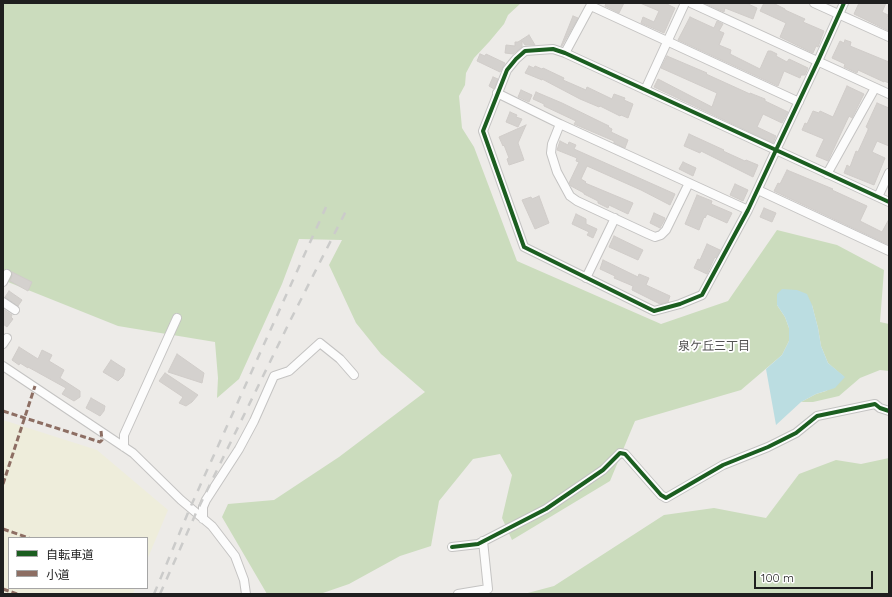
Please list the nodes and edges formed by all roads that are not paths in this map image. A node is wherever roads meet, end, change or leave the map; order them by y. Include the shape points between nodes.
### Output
1 (685, 3) edge
2 (691, 3) edge
3 (814, 3) edge
4 (844, 3) edge
5 (592, 5) edge
6 (839, 14) junction
7 (889, 37) edge
8 (668, 41) junction
9 (565, 53) junction
10 (818, 61) junction
11 (875, 88) junction
12 (645, 90) junction
13 (497, 93) junction
14 (889, 94) edge
15 (799, 102) junction
16 (560, 124) junction
17 (776, 150) junction
18 (889, 173) edge
19 (827, 174) junction
20 (689, 183) junction
21 (758, 190) junction
22 (878, 197) junction
23 (889, 202) edge
24 (748, 210) junction
25 (615, 218) junction
26 (889, 251) edge
27 (8, 274) dead end
28 (586, 278) junction
29 (3, 282) edge
30 (3, 302) edge
31 (15, 310) dead end
32 (177, 318) dead end
33 (3, 366) edge
34 (354, 375) dead end
35 (889, 411) edge
36 (124, 447) junction
37 (203, 519) junction
38 (483, 541) junction
39 (452, 547) dead end
40 (246, 594) edge
41 (458, 594) edge

1 - 8 street
2 - 10 street
3 - 6 street
4 - 6 street
5 - 8 street
5 - 9 street
6 - 7 street
6 - 10 street
8 - 12 street
8 - 15 street
9 - 12 street
9 - 13 street via 553,49 525,51 507,70
10 - 11 street
10 - 15 street
11 - 14 street
11 - 19 street
12 - 17 street
13 - 16 street
13 - 28 street via 482,131 524,247
15 - 17 street
16 - 20 street
16 - 25 street via 551,153 565,189 577,201
17 - 19 street
17 - 21 street
18 - 22 street
19 - 22 street
20 - 24 street
20 - 25 street via 661,236 655,237
21 - 24 street
21 - 26 street
22 - 23 street
24 - 28 street via 702,295 654,311
25 - 28 street
27 - 29 street
30 - 31 street
32 - 36 street via 124,435
33 - 36 street
34 - 37 street via 340,359 320,343 289,371 274,376 239,449 206,500
35 - 38 street via 875,404 817,416 796,433 723,465 666,498 625,454 620,453 603,470 546,508
36 - 37 street
37 - 40 street via 212,526 235,556
38 - 39 street
38 - 41 street via 488,589

